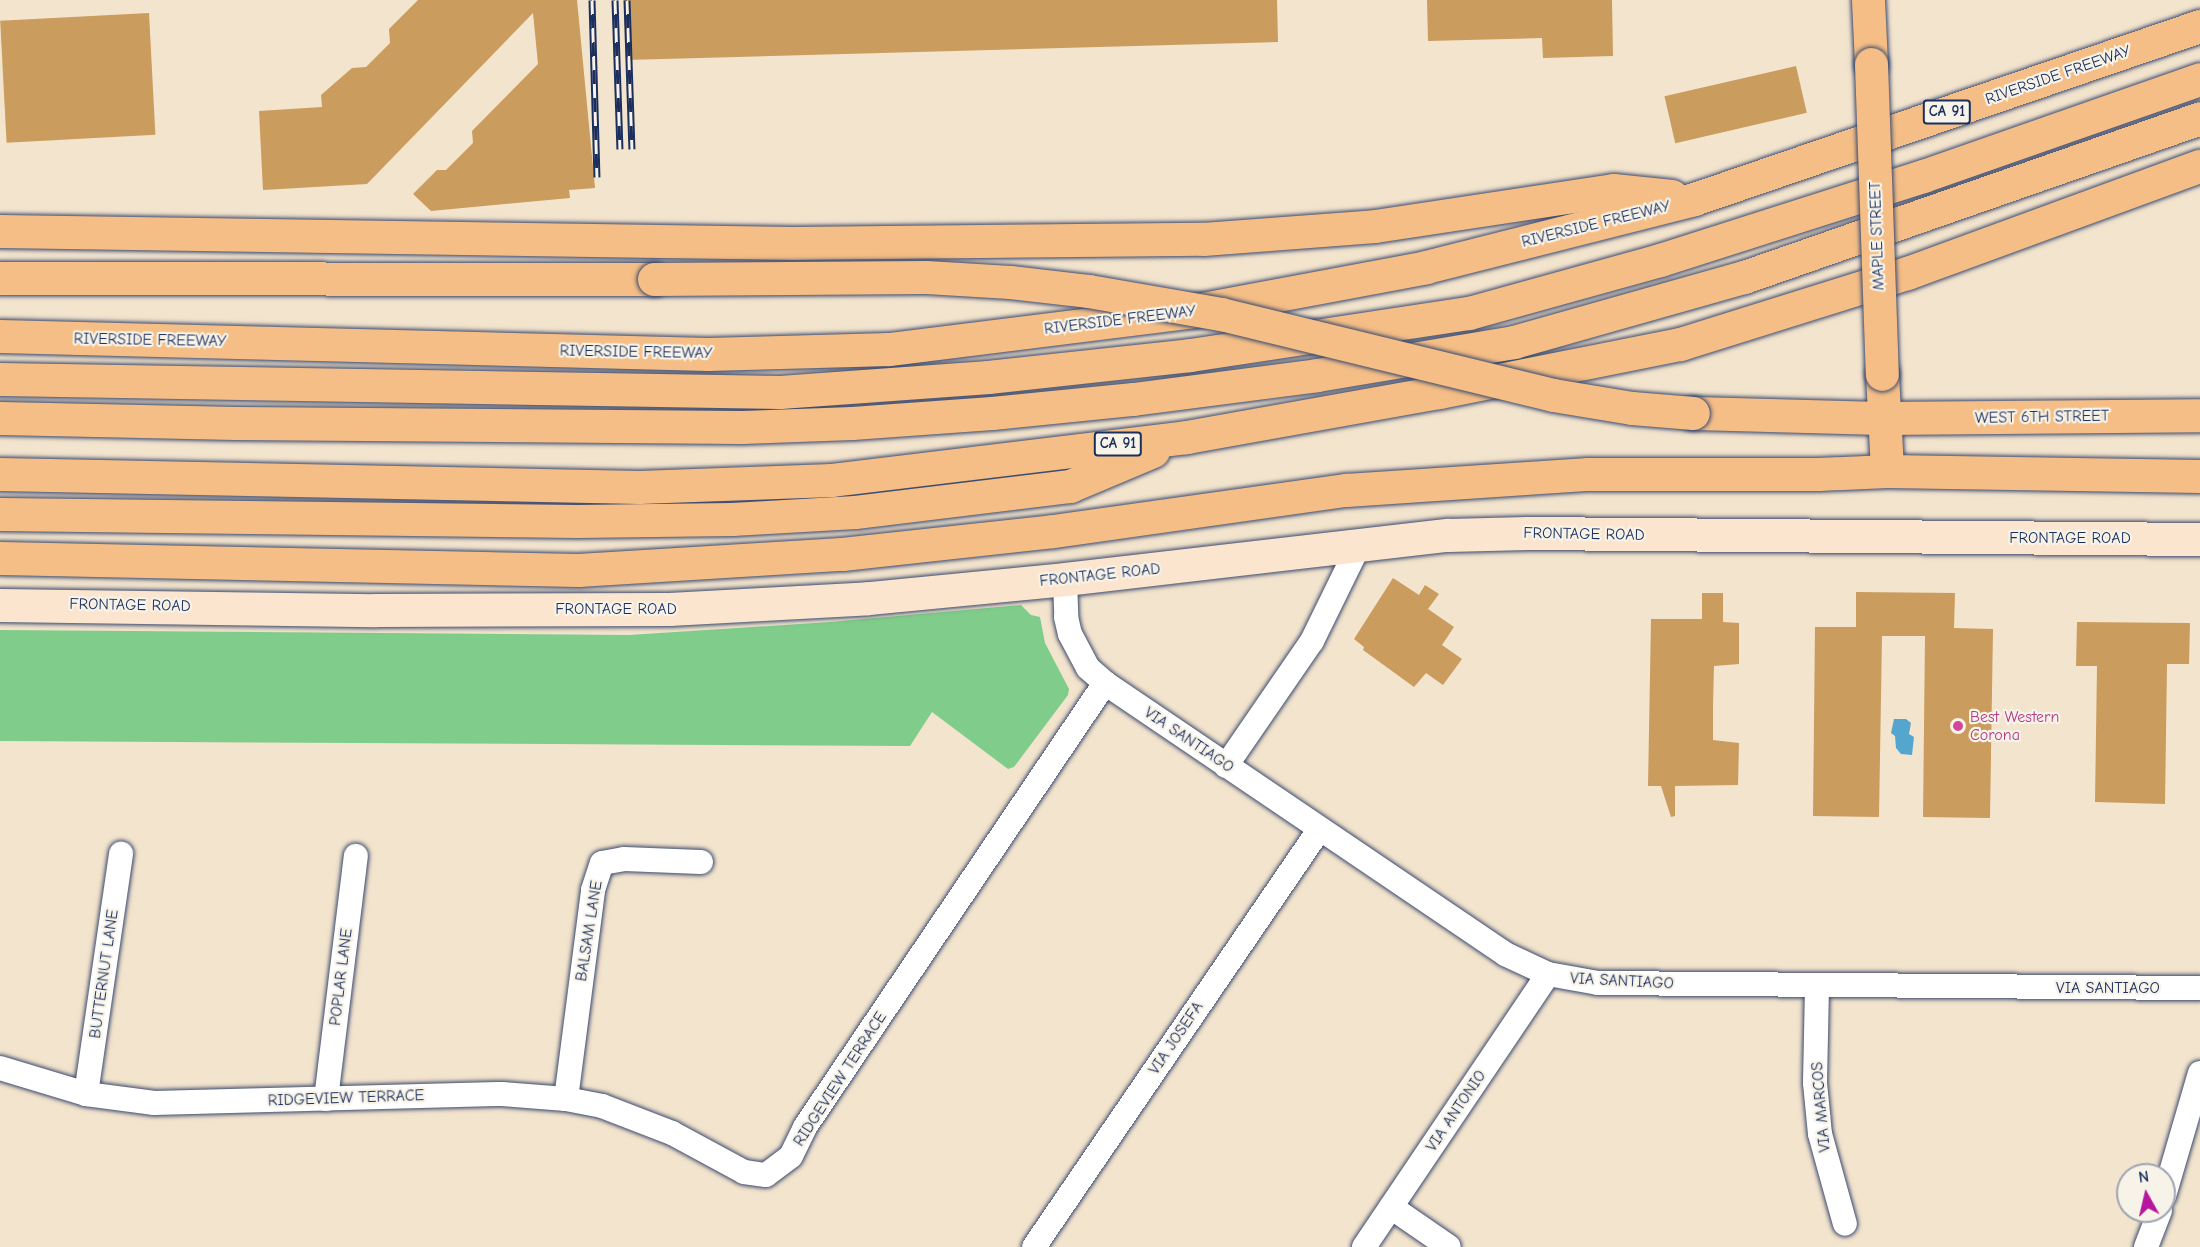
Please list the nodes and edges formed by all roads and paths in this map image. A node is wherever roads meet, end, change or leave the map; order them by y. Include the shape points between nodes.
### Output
1 (1868, 0) edge
2 (2200, 26) edge
3 (2200, 79) edge
4 (2200, 118) edge
5 (2200, 166) edge
6 (1694, 199) junction
7 (0, 231) edge
8 (0, 278) edge
9 (0, 336) edge
10 (0, 379) edge
11 (2200, 415) edge
12 (0, 418) edge
13 (1883, 418) junction
14 (1186, 437) junction
15 (1887, 471) junction
16 (0, 474) edge
17 (2200, 476) edge
18 (0, 514) edge
19 (2200, 539) edge
20 (1359, 545) junction
21 (0, 558) edge
22 (1065, 579) junction
23 (0, 605) edge
24 (1105, 683) junction
25 (1226, 766) junction
26 (1318, 830) junction
27 (121, 854) dead end
28 (356, 856) dead end
29 (701, 862) dead end
30 (1548, 974) junction
31 (1818, 987) junction
32 (2200, 988) edge
33 (0, 1068) edge
34 (2200, 1073) edge
35 (86, 1094) junction
36 (326, 1099) junction
37 (566, 1099) junction
38 (2174, 1163) edge
39 (1391, 1207) junction
40 (2155, 1223) edge
41 (1845, 1224) dead end
42 (1034, 1247) edge
43 (1364, 1247) edge
44 (1449, 1247) edge
45 (2146, 1247) edge

1 - 13 main road, MAPLE STREET, bridge
2 - 6 main road, RIVERSIDE FREEWAY / CA 91
3 - 10 main road via 1923,176 1660,260 1469,313 1190,355 988,377 780,392
4 - 12 main road via 1744,277 1514,342 1317,375 1133,399 992,412 742,427
5 - 14 main road, CA 91 via 1907,273 1680,344
6 - 7 main road via 1613,190 1375,226 1203,239 793,243
6 - 9 main road, RIVERSIDE FREEWAY / CA 91 via 1426,267 1203,309 889,350 708,354
8 - 13 main road, WEST 6TH STREET, bridge via 926,277 1079,290 1221,314 1553,395 1632,408
11 - 13 main road, WEST 6TH STREET
13 - 15 main road, MAPLE STREET
14 - 16 main road, CA 91 via 832,480 650,487
14 - 18 main road via 1070,486 844,513 577,521
15 - 17 main road
15 - 21 main road via 1588,474 1346,490 1053,531 842,554 578,570
19 - 20 main road, FRONTAGE ROAD via 1527,533 1448,535
20 - 22 main road, FRONTAGE ROAD
20 - 25 street via 1312,641
22 - 23 main road, FRONTAGE ROAD via 869,598 669,609
22 - 24 street, VIA SANTIAGO via 1070,634 1088,668
24 - 25 street, VIA SANTIAGO
24 - 37 street, RIDGEVIEW TERRACE via 805,1127 791,1156 766,1175 744,1172 672,1133 602,1106
25 - 26 street, VIA SANTIAGO
26 - 30 street, VIA SANTIAGO via 1505,954
26 - 42 street, VIA JOSEFA
27 - 35 street, BUTTERNUT LANE
28 - 36 street, POPLAR LANE
29 - 37 street, BALSAM LANE via 602,862 593,890
30 - 31 street, VIA SANTIAGO via 1598,983
30 - 39 street, VIA ANTONIO
31 - 32 street, VIA SANTIAGO
31 - 41 street, VIA MARCOS via 1815,1083 1820,1134
33 - 35 street, RIDGEVIEW TERRACE
34 - 38 street
35 - 36 street, RIDGEVIEW TERRACE via 154,1103
36 - 37 street, RIDGEVIEW TERRACE via 502,1094
39 - 43 street, VIA ANTONIO
39 - 44 street
40 - 45 street

